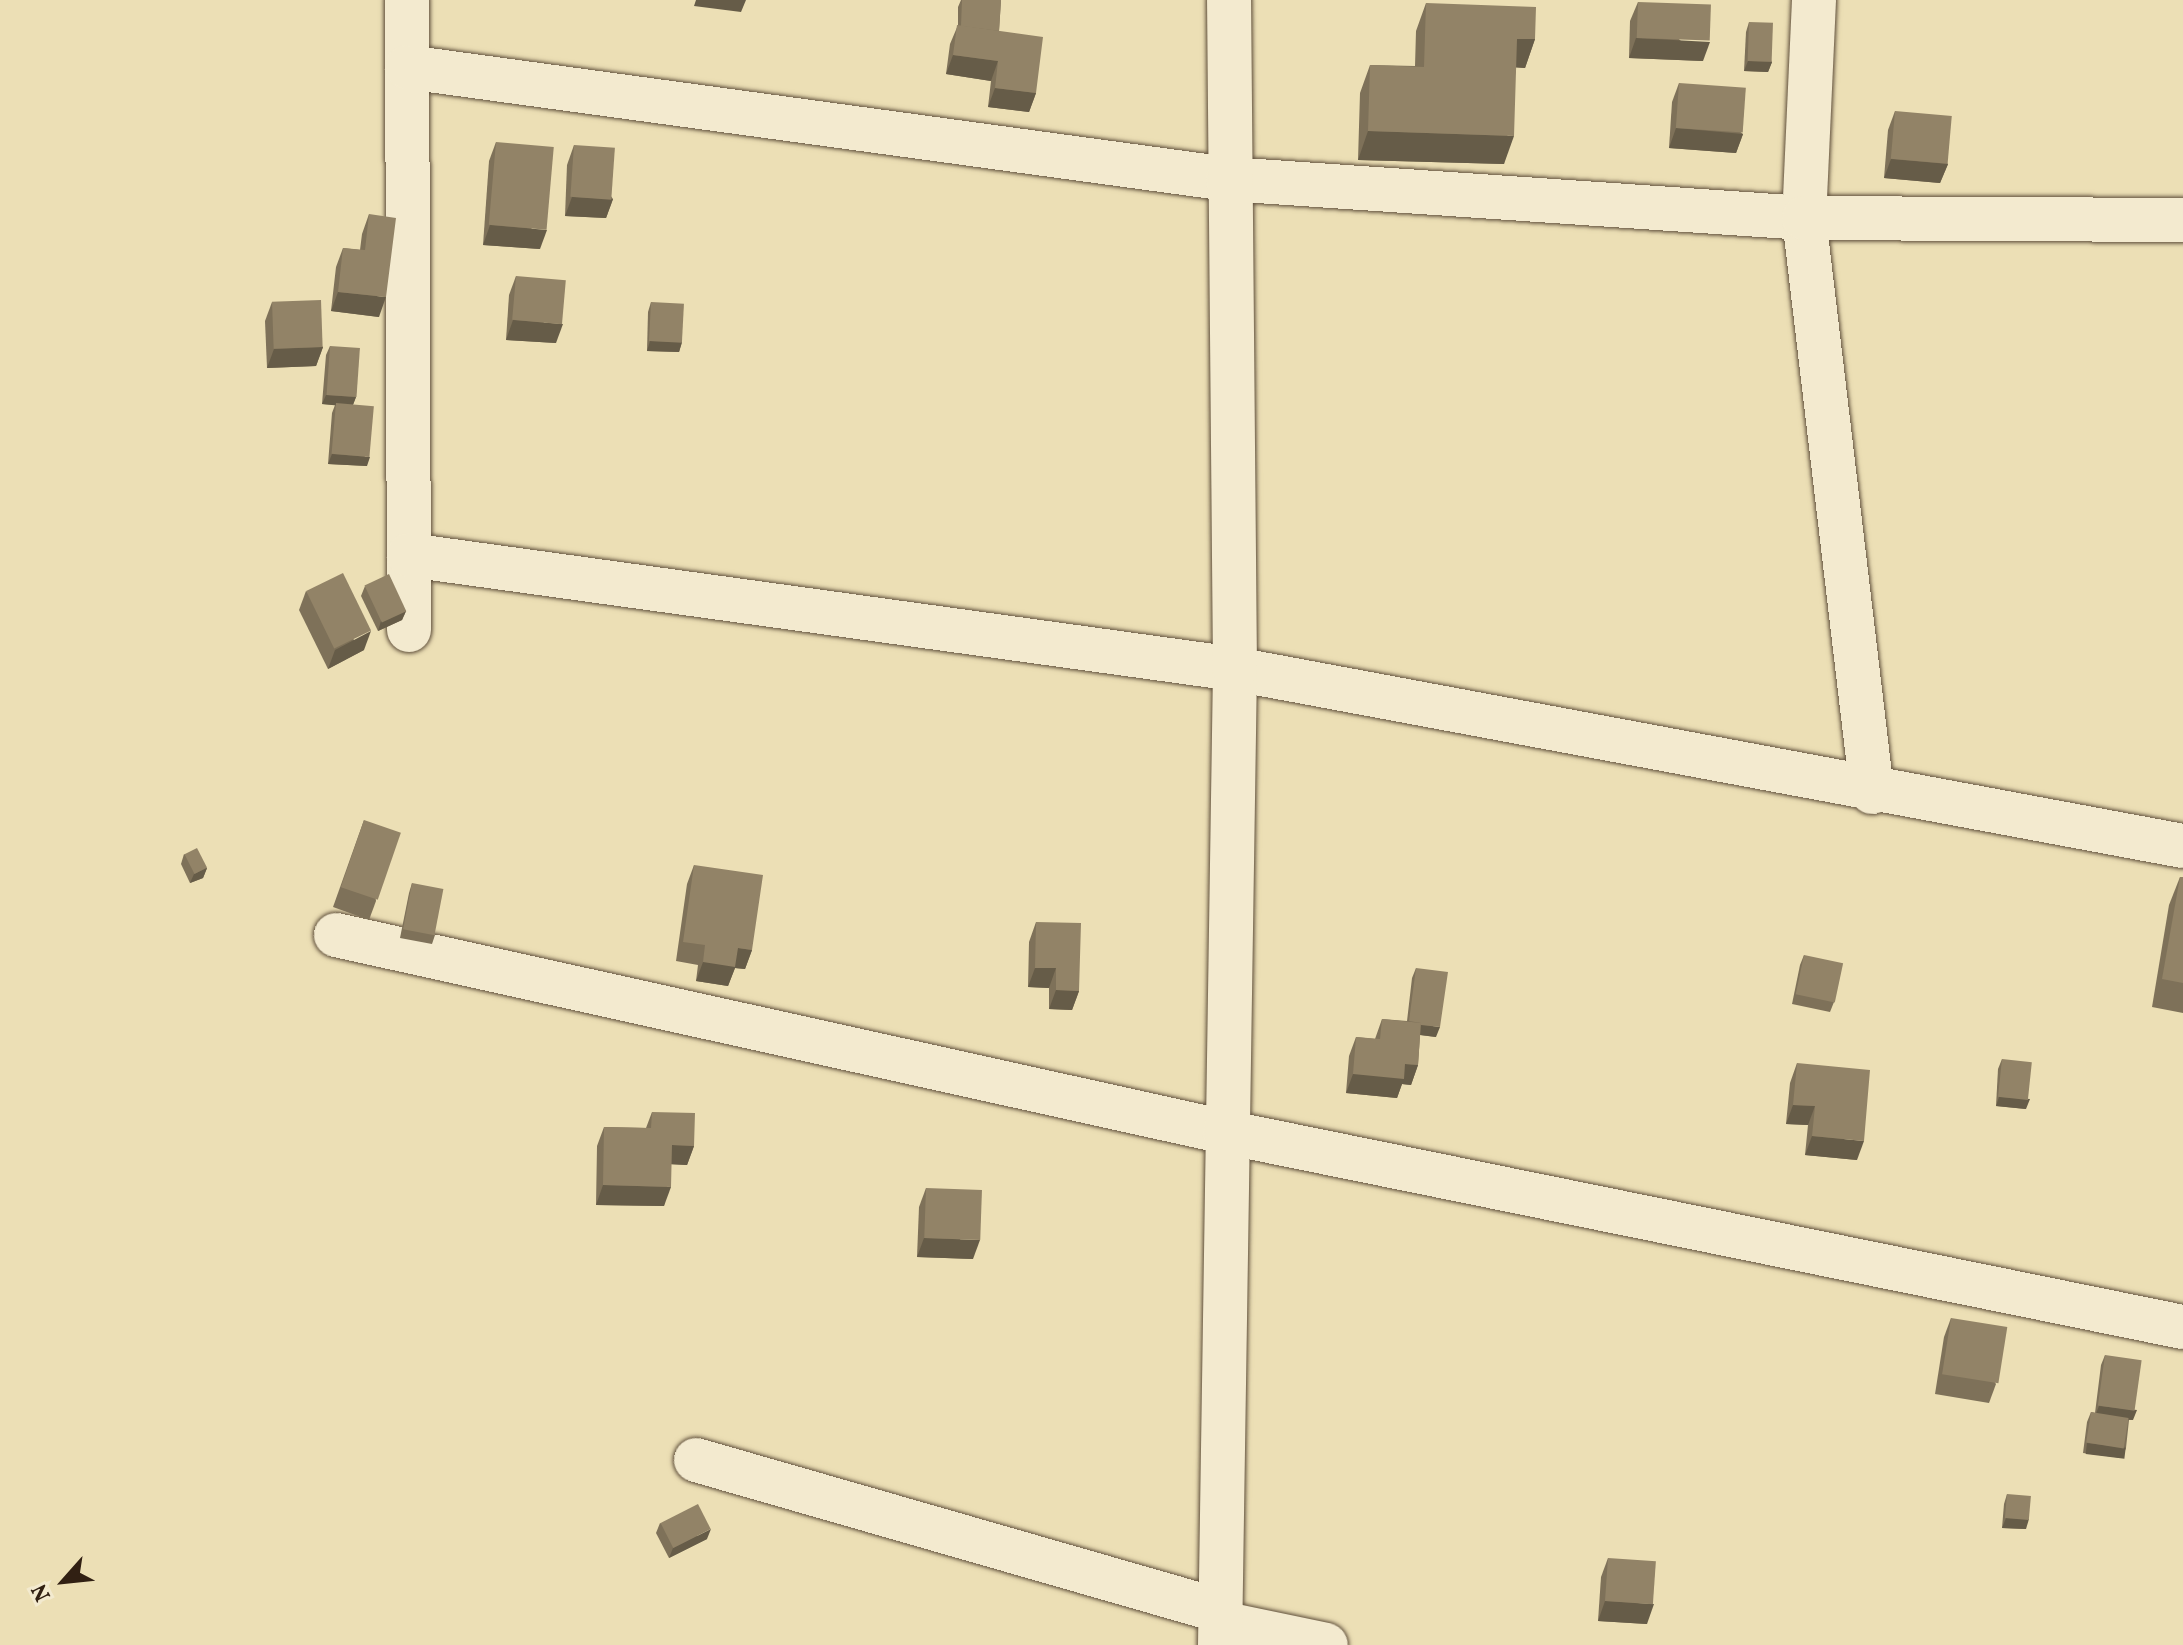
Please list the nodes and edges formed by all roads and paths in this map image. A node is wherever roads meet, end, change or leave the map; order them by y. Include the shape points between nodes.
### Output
1 (407, 0) edge
2 (1229, 0) edge
3 (1814, 0) edge
4 (407, 67) junction
5 (1228, 179) junction
6 (1804, 218) junction
7 (2183, 220) edge
8 (409, 555) junction
9 (409, 630) dead end
10 (1235, 669) junction
11 (1872, 792) junction
12 (2183, 846) edge
13 (336, 935) dead end
14 (1225, 1132) junction
15 (2183, 1327) edge
16 (696, 1460) dead end
17 (1220, 1626) edge
18 (1326, 1645) edge

1 - 4 street
2 - 5 street
3 - 6 street
4 - 5 street
4 - 8 street
5 - 6 street
5 - 10 street
6 - 7 street
6 - 11 street
8 - 9 street
8 - 10 street
10 - 11 street
10 - 14 street
11 - 12 street
13 - 14 street
14 - 15 street
14 - 17 street
16 - 17 street
17 - 18 street

